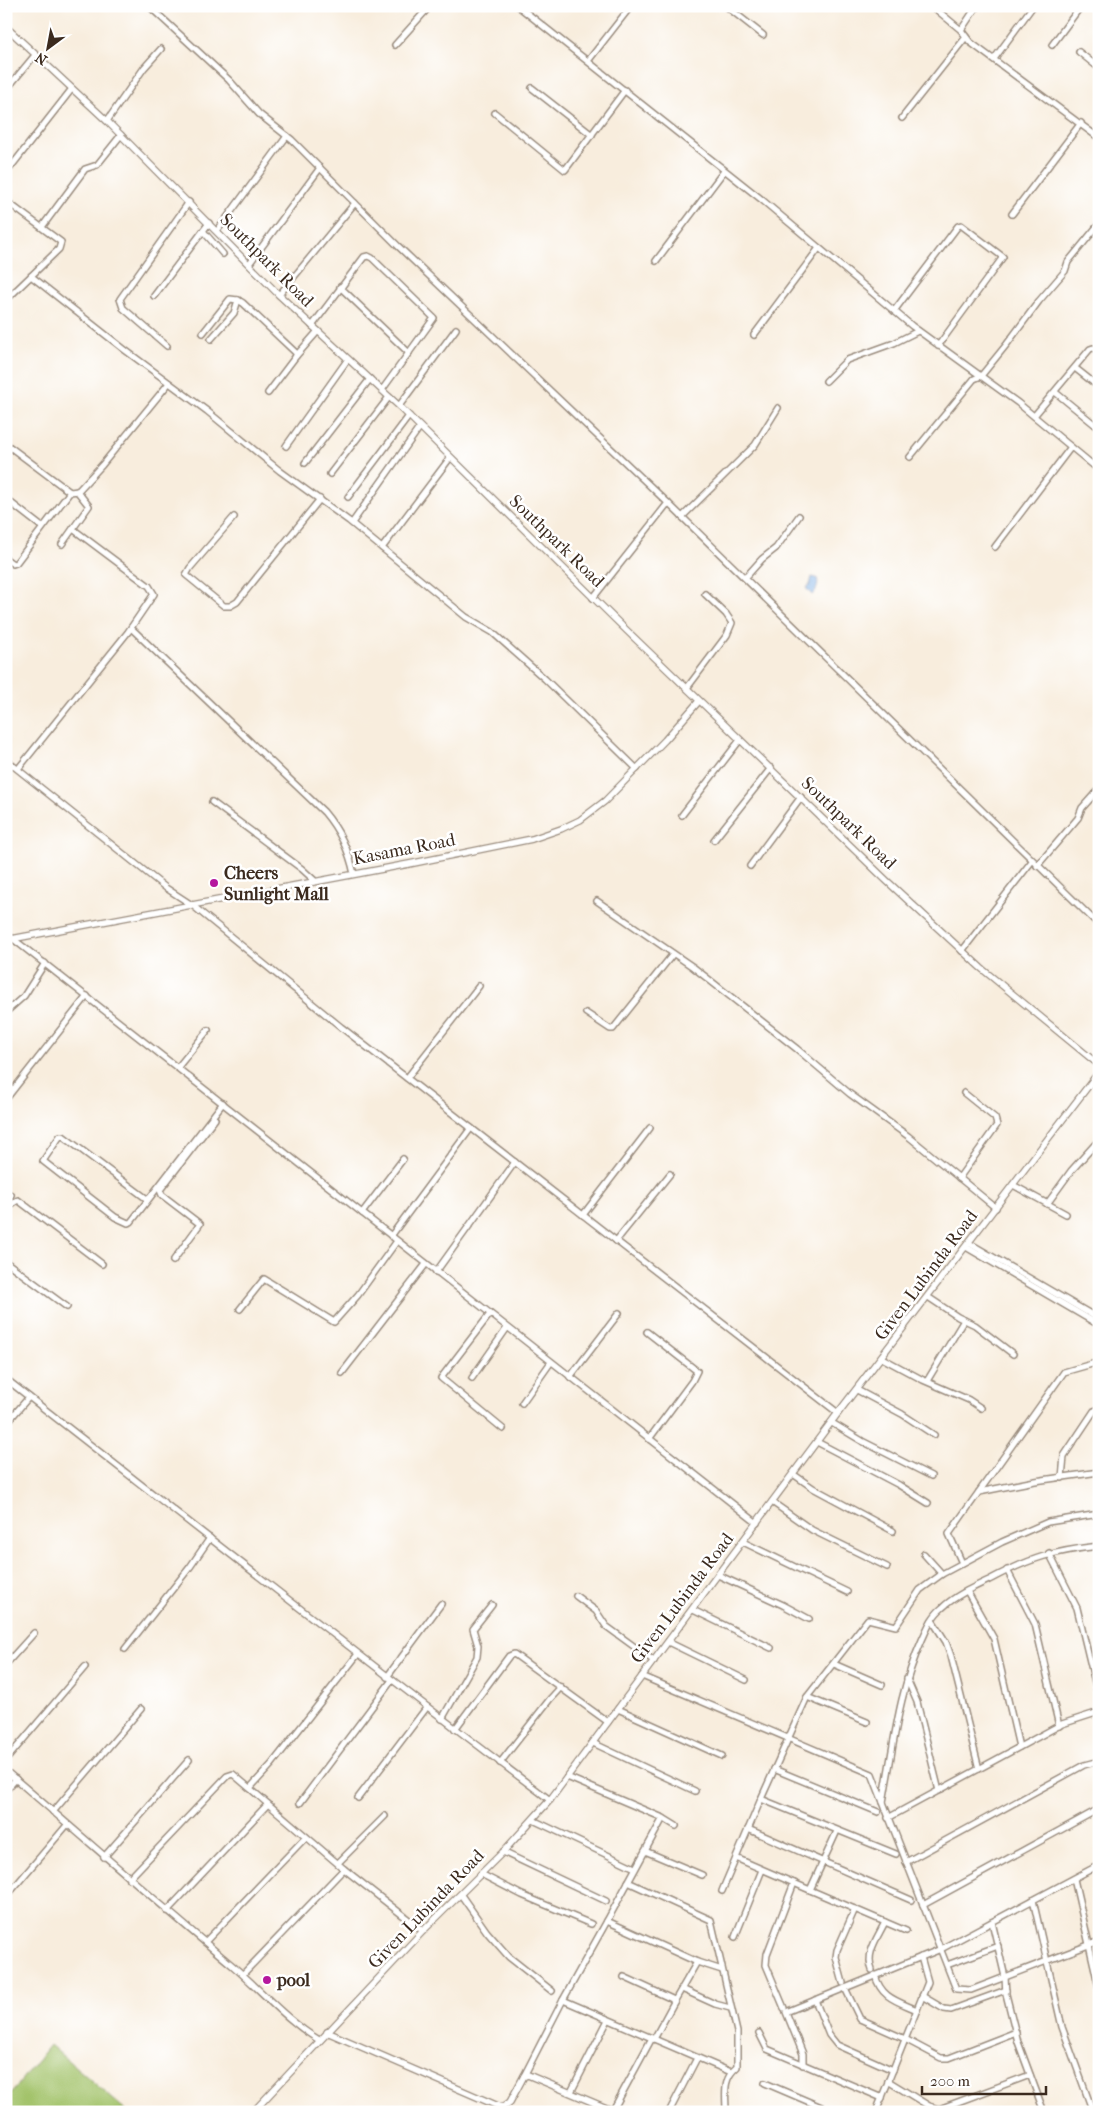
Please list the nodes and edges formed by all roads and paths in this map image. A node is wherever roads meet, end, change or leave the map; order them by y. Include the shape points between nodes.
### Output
1 (150, 6) edge
2 (430, 6) edge
3 (518, 6) edge
4 (631, 6) edge
5 (726, 6) edge
6 (932, 6) edge
7 (977, 6) edge
8 (1033, 6) edge
9 (1081, 6) edge
10 (6, 27) edge
11 (961, 30) junction
12 (763, 35) dead end
13 (966, 38) junction
14 (395, 45) dead end
15 (1052, 45) dead end
16 (161, 49) dead end
17 (1079, 52) dead end
18 (35, 55) junction
19 (994, 59) junction
20 (588, 61) junction
21 (1099, 68) edge
22 (532, 88) dead end
23 (6, 90) edge
24 (71, 90) junction
25 (625, 90) junction
26 (494, 113) dead end
27 (902, 118) dead end
28 (107, 121) junction
29 (1081, 123) junction
30 (121, 135) junction
31 (592, 135) junction
32 (287, 136) junction
33 (1099, 138) edge
34 (6, 166) edge
35 (320, 168) junction
36 (724, 172) junction
37 (6, 202) edge
38 (189, 202) junction
39 (355, 203) junction
40 (1012, 214) dead end
41 (209, 223) junction
42 (1099, 224) edge
43 (42, 227) junction
44 (203, 231) junction
45 (217, 231) junction
46 (819, 248) junction
47 (223, 254) dead end
48 (656, 261) dead end
49 (249, 264) junction
50 (31, 276) junction
51 (340, 288) junction
52 (279, 295) junction
53 (154, 296) dead end
54 (6, 300) edge
55 (238, 300) junction
56 (894, 310) junction
57 (312, 326) junction
58 (456, 329) dead end
59 (918, 330) junction
60 (318, 331) junction
61 (203, 333) dead end
62 (754, 335) dead end
63 (211, 339) dead end
64 (167, 346) dead end
65 (938, 346) junction
66 (1099, 350) edge
67 (409, 353) junction
68 (296, 356) junction
69 (348, 359) junction
70 (1075, 368) junction
71 (981, 376) junction
72 (370, 379) junction
73 (826, 381) dead end
74 (169, 383) junction
75 (1099, 388) edge
76 (382, 390) junction
77 (1055, 392) junction
78 (268, 393) dead end
79 (389, 397) junction
80 (399, 406) junction
81 (778, 408) dead end
82 (409, 416) junction
83 (1034, 416) junction
84 (420, 428) junction
85 (1099, 428) edge
86 (6, 444) edge
87 (286, 446) dead end
88 (1071, 447) junction
89 (910, 457) dead end
90 (450, 458) junction
91 (305, 463) dead end
92 (1099, 470) edge
93 (330, 474) dead end
94 (73, 492) junction
95 (348, 498) dead end
96 (6, 499) edge
97 (320, 499) junction
98 (668, 503) junction
99 (799, 516) dead end
100 (234, 517) dead end
101 (682, 517) junction
102 (352, 523) junction
103 (42, 527) junction
104 (73, 529) junction
105 (62, 544) dead end
106 (995, 547) dead end
107 (382, 548) junction
108 (6, 560) edge
109 (745, 578) junction
110 (705, 594) dead end
111 (594, 598) junction
112 (132, 628) junction
113 (687, 688) junction
114 (699, 701) junction
115 (740, 740) junction
116 (6, 760) edge
117 (771, 768) junction
118 (18, 769) junction
119 (637, 769) junction
120 (1099, 789) edge
121 (801, 797) junction
122 (212, 802) dead end
123 (682, 815) dead end
124 (714, 840) dead end
125 (1032, 861) junction
126 (750, 866) dead end
127 (1037, 866) junction
128 (354, 874) junction
129 (314, 880) junction
130 (597, 902) dead end
131 (192, 905) junction
132 (1099, 925) edge
133 (9, 939) edge
134 (962, 950) junction
135 (673, 954) junction
136 (45, 963) junction
137 (479, 986) dead end
138 (87, 996) junction
139 (6, 1012) edge
140 (586, 1013) dead end
141 (208, 1030) dead end
142 (1099, 1064) edge
143 (178, 1067) junction
144 (1099, 1072) edge
145 (407, 1078) junction
146 (964, 1093) dead end
147 (6, 1100) edge
148 (224, 1104) junction
149 (472, 1128) junction
150 (650, 1128) dead end
151 (1099, 1140) edge
152 (403, 1159) dead end
153 (515, 1162) junction
154 (670, 1174) dead end
155 (959, 1178) junction
156 (1013, 1185) junction
157 (147, 1199) junction
158 (1048, 1204) junction
159 (996, 1208) junction
160 (6, 1211) edge
161 (362, 1213) junction
162 (1066, 1214) dead end
163 (583, 1215) junction
164 (391, 1236) junction
165 (397, 1241) junction
166 (616, 1241) junction
167 (967, 1245) junction
168 (172, 1261) dead end
169 (6, 1262) edge
170 (102, 1264) dead end
171 (426, 1264) junction
172 (436, 1272) junction
173 (928, 1297) junction
174 (67, 1307) dead end
175 (240, 1309) dead end
176 (619, 1313) dead end
177 (490, 1314) junction
178 (1099, 1319) edge
179 (964, 1320) junction
180 (1099, 1325) edge
181 (507, 1328) junction
182 (647, 1332) dead end
183 (1013, 1354) dead end
184 (882, 1358) junction
185 (551, 1362) junction
186 (1099, 1362) edge
187 (342, 1373) dead end
188 (570, 1377) junction
189 (472, 1378) dead end
190 (6, 1379) edge
191 (927, 1382) junction
192 (857, 1390) junction
193 (29, 1397) junction
194 (522, 1402) dead end
195 (981, 1408) dead end
196 (1099, 1409) edge
197 (838, 1413) junction
198 (832, 1423) junction
199 (6, 1424) edge
200 (503, 1429) dead end
201 (934, 1435) dead end
202 (649, 1439) junction
203 (817, 1442) junction
204 (1099, 1472) edge
205 (793, 1474) junction
206 (931, 1476) dead end
207 (1062, 1478) junction
208 (978, 1492) junction
209 (772, 1502) junction
210 (928, 1503) dead end
211 (1099, 1514) edge
212 (757, 1523) junction
213 (893, 1531) dead end
214 (210, 1538) junction
215 (743, 1542) junction
216 (1099, 1546) edge
217 (924, 1554) dead end
218 (1049, 1554) junction
219 (962, 1563) junction
220 (887, 1567) dead end
221 (1007, 1570) junction
222 (942, 1574) junction
223 (718, 1575) junction
224 (968, 1591) junction
225 (847, 1592) dead end
226 (576, 1596) dead end
227 (441, 1604) dead end
228 (492, 1605) dead end
229 (693, 1610) junction
230 (809, 1619) dead end
231 (932, 1620) junction
232 (34, 1633) dead end
233 (668, 1642) junction
234 (771, 1648) dead end
235 (125, 1649) dead end
236 (358, 1654) junction
237 (654, 1661) junction
238 (6, 1664) edge
239 (834, 1664) junction
240 (85, 1667) dead end
241 (642, 1676) junction
242 (390, 1678) junction
243 (907, 1678) junction
244 (746, 1680) dead end
245 (882, 1685) dead end
246 (562, 1687) junction
247 (807, 1697) junction
248 (1099, 1698) edge
249 (427, 1707) junction
250 (141, 1709) dead end
251 (618, 1709) junction
252 (1099, 1712) edge
253 (442, 1719) junction
254 (608, 1722) junction
255 (867, 1722) dead end
256 (1059, 1726) junction
257 (455, 1728) junction
258 (787, 1738) junction
259 (593, 1743) junction
260 (1020, 1747) junction
261 (722, 1756) dead end
262 (6, 1760) edge
263 (189, 1760) dead end
264 (1099, 1761) edge
265 (500, 1763) junction
266 (774, 1769) junction
267 (979, 1770) junction
268 (6, 1771) edge
269 (567, 1777) junction
270 (16, 1779) junction
271 (250, 1788) junction
272 (6, 1790) edge
273 (695, 1791) dead end
274 (939, 1791) junction
275 (358, 1798) dead end
276 (761, 1799) junction
277 (550, 1800) junction
278 (882, 1802) junction
279 (300, 1803) dead end
280 (268, 1804) junction
281 (1099, 1809) edge
282 (52, 1812) junction
283 (878, 1812) dead end
284 (384, 1816) dead end
285 (663, 1818) junction
286 (888, 1818) junction
287 (533, 1820) junction
288 (67, 1824) junction
289 (676, 1826) dead end
290 (748, 1829) junction
291 (837, 1831) junction
292 (306, 1836) junction
293 (503, 1852) junction
294 (644, 1852) junction
295 (896, 1854) dead end
296 (104, 1857) junction
297 (736, 1858) junction
298 (824, 1861) junction
299 (906, 1862) junction
300 (338, 1863) junction
301 (1099, 1865) edge
302 (636, 1868) junction
303 (344, 1869) junction
304 (762, 1870) junction
305 (481, 1874) junction
306 (702, 1875) dead end
307 (129, 1879) junction
308 (1074, 1879) junction
309 (628, 1882) junction
310 (794, 1883) junction
311 (810, 1890) junction
312 (722, 1891) dead end
313 (460, 1895) junction
314 (6, 1897) edge
315 (912, 1900) dead end
316 (1033, 1900) junction
317 (606, 1901) dead end
318 (923, 1905) junction
319 (855, 1909) junction
320 (168, 1911) junction
321 (607, 1921) junction
322 (885, 1922) junction
323 (992, 1922) junction
324 (591, 1924) dead end
325 (423, 1931) junction
326 (906, 1931) dead end
327 (735, 1937) dead end
328 (1099, 1941) edge
329 (205, 1942) junction
330 (1090, 1944) junction
331 (998, 1946) junction
332 (941, 1950) junction
333 (718, 1957) junction
334 (921, 1957) junction
335 (1046, 1961) junction
336 (696, 1962) junction
337 (707, 1965) junction
338 (946, 1965) junction
339 (722, 1970) junction
340 (874, 1972) junction
341 (243, 1974) junction
342 (1005, 1977) junction
343 (624, 1978) dead end
344 (844, 1985) junction
345 (1099, 1988) edge
346 (682, 1989) junction
347 (1006, 1990) junction
348 (552, 1992) dead end
349 (922, 1996) junction
350 (563, 2000) junction
351 (814, 2000) junction
352 (674, 2002) junction
353 (730, 2008) junction
354 (784, 2008) dead end
355 (917, 2010) junction
356 (608, 2020) junction
357 (327, 2032) junction
358 (1016, 2032) junction
359 (758, 2033) dead end
360 (653, 2039) junction
361 (905, 2039) junction
362 (319, 2040) junction
363 (697, 2058) junction
364 (803, 2065) junction
365 (893, 2070) junction
366 (728, 2072) junction
367 (526, 2074) junction
368 (1030, 2075) junction
369 (888, 2081) junction
370 (765, 2083) dead end
371 (571, 2092) junction
372 (882, 2098) junction
373 (615, 2111) edge
374 (253, 2112) edge
375 (669, 2112) edge
376 (726, 2112) edge
377 (833, 2112) edge
378 (876, 2112) edge
379 (1044, 2112) edge
380 (1093, 2112) edge

1 - 32 street via 229,80 260,114
2 - 14 street
3 - 20 street
4 - 20 street
5 - 12 street
6 - 11 street
7 - 11 street
8 - 19 street
9 - 15 street
10 - 18 street, Southpark Road
11 - 13 street
13 - 19 street
13 - 27 street
16 - 28 street
17 - 21 street
18 - 23 street
18 - 24 street, Southpark Road
19 - 29 street
20 - 25 street
22 - 31 street
24 - 28 street, Southpark Road
24 - 34 street via 10,168
25 - 31 street
25 - 36 street
26 - 31 street via 565,170
28 - 30 street, Southpark Road
29 - 33 street
29 - 40 street
30 - 38 street, Southpark Road
30 - 43 street via 97,165 85,169
32 - 35 street
32 - 45 street
35 - 39 street
35 - 49 street
36 - 46 street
36 - 48 street
37 - 43 street
38 - 41 street, Southpark Road
38 - 64 street via 120,299 123,308
39 - 52 street
39 - 98 street
41 - 44 street
41 - 45 street, Southpark Road
42 - 71 street
43 - 50 street via 62,245
44 - 47 street
44 - 53 street
45 - 49 street, Southpark Road
46 - 56 street
46 - 62 street
49 - 52 street, Southpark Road
50 - 54 street
50 - 74 street
51 - 57 street
51 - 67 street
51 - 67 street via 364,257 372,258 434,318
52 - 57 street, Southpark Road
55 - 61 street via 230,299
55 - 63 street via 234,313
55 - 68 street
56 - 59 street
56 - 65 street via 958,226 961,225 1003,257
57 - 60 street, Southpark Road
58 - 80 street
59 - 65 street
59 - 73 street via 847,360
60 - 68 street
60 - 69 street, Southpark Road
65 - 71 street
66 - 70 street via 1090,349
67 - 76 street
68 - 78 street
69 - 72 street, Southpark Road
69 - 87 street
70 - 75 street
70 - 77 street
71 - 83 street
71 - 89 street via 974,379
72 - 76 street, Southpark Road
72 - 91 street
74 - 94 street via 102,465
74 - 97 street
76 - 79 street, Southpark Road
77 - 83 street
77 - 85 street
79 - 80 street, Southpark Road
79 - 93 street
80 - 82 street, Southpark Road
81 - 101 street via 755,445
82 - 84 street, Southpark Road
82 - 95 street
83 - 88 street
84 - 90 street, Southpark Road
84 - 102 street
86 - 94 street
88 - 92 street
88 - 106 street
90 - 107 street
90 - 111 street, Southpark Road
94 - 103 street
94 - 104 street via 89,506
96 - 103 street
97 - 100 street via 237,602 224,606 186,575
97 - 102 street
98 - 101 street
98 - 111 street
99 - 109 street via 776,548
101 - 109 street
102 - 107 street
103 - 108 street via 16,563
104 - 105 street
104 - 112 street via 153,592 152,599
107 - 119 street via 466,617 492,632 546,679
109 - 125 street
110 - 113 street via 732,623 727,635
111 - 113 street, Southpark Road
112 - 118 street
112 - 128 street via 324,812 345,844
113 - 114 street, Southpark Road
114 - 115 street, Southpark Road
114 - 119 street, Kasama Road
115 - 117 street, Southpark Road
115 - 123 street
116 - 118 street
117 - 121 street, Southpark Road
117 - 124 street
118 - 131 street via 166,888
119 - 128 street, Kasama Road via 580,820 561,829 532,839
120 - 127 street
121 - 126 street
121 - 134 street, Southpark Road
122 - 129 street
125 - 127 street
125 - 134 street
127 - 132 street
128 - 129 street, Kasama Road
129 - 131 street, Kasama Road
130 - 135 street
131 - 133 street, Kasama Road
131 - 145 street
133 - 136 street
134 - 142 street, Southpark Road
135 - 140 street via 613,1029
135 - 155 street
136 - 138 street
136 - 139 street via 24,996
137 - 145 street
138 - 143 street
138 - 147 street
141 - 143 street
143 - 148 street
144 - 156 street, Given Lubinda Road
145 - 149 street
146 - 155 street via 995,1118 997,1125
148 - 157 street
148 - 161 street
148 - 168 street via 160,1190 162,1195 200,1224
149 - 153 street
149 - 164 street
150 - 163 street
151 - 158 street via 1071,1171
152 - 161 street
153 - 163 street
153 - 172 street
154 - 166 street
155 - 159 street
156 - 158 street
156 - 159 street, Given Lubinda Road
157 - 157 street via 130,1222 122,1222 43,1161 60,1136 64,1136
158 - 162 street
159 - 167 street, Given Lubinda Road
160 - 170 street via 18,1200
161 - 164 street
163 - 166 street
164 - 165 street
165 - 171 street
165 - 175 street via 334,1322 264,1279
166 - 197 street
167 - 173 street, Given Lubinda Road
167 - 178 street
167 - 180 street
169 - 174 street
171 - 172 street
171 - 187 street
172 - 177 street
173 - 179 street
173 - 184 street, Given Lubinda Road
176 - 188 street
177 - 181 street
177 - 200 street via 441,1378
179 - 183 street
179 - 191 street
181 - 185 street
181 - 189 street
182 - 202 street via 697,1371
184 - 191 street
184 - 192 street, Given Lubinda Road
185 - 188 street
185 - 194 street
186 - 208 street via 1064,1372
188 - 202 street
190 - 193 street
191 - 195 street
192 - 197 street, Given Lubinda Road
192 - 201 street
193 - 199 street
193 - 214 street
196 - 207 street via 1094,1411 1064,1456
197 - 198 street, Given Lubinda Road
198 - 203 street, Given Lubinda Road
198 - 206 street
202 - 212 street
203 - 205 street, Given Lubinda Road
203 - 210 street
204 - 207 street
205 - 209 street, Given Lubinda Road
205 - 213 street
207 - 208 street
208 - 219 street via 949,1534
209 - 212 street, Given Lubinda Road
209 - 220 street via 812,1530
211 - 219 street via 1048,1522
212 - 215 street, Given Lubinda Road
214 - 235 street
214 - 236 street
215 - 223 street, Given Lubinda Road
215 - 225 street
216 - 218 street
217 - 222 street
218 - 221 street
218 - 248 street via 1077,1608
219 - 222 street
221 - 224 street
221 - 256 street via 1035,1624
222 - 239 street via 920,1590 896,1626 868,1619
223 - 229 street, Given Lubinda Road
223 - 230 street
224 - 231 street via 941,1608
224 - 260 street via 994,1639
226 - 237 street via 596,1611 606,1626
227 - 242 street
228 - 253 street via 472,1628 478,1646 477,1656
229 - 233 street, Given Lubinda Road
229 - 234 street
231 - 243 street
231 - 267 street via 946,1642
232 - 238 street
233 - 237 street, Given Lubinda Road
233 - 244 street
236 - 242 street
236 - 271 street
237 - 241 street, Given Lubinda Road
239 - 245 street
239 - 247 street
240 - 262 street
241 - 251 street, Given Lubinda Road
241 - 258 street
242 - 249 street
242 - 279 street
243 - 274 street via 917,1702
243 - 278 street via 893,1733
246 - 254 street
246 - 257 street via 511,1654
246 - 265 street
247 - 255 street
247 - 258 street
249 - 253 street
249 - 275 street
250 - 282 street
251 - 254 street, Given Lubinda Road
251 - 261 street
252 - 256 street
253 - 257 street
254 - 259 street, Given Lubinda Road
256 - 260 street
257 - 265 street
258 - 266 street
258 - 278 street via 872,1774
259 - 269 street, Given Lubinda Road
259 - 273 street
260 - 267 street
263 - 296 street
264 - 299 street via 1084,1765
265 - 277 street
266 - 276 street
266 - 283 street
267 - 274 street
268 - 270 street
269 - 277 street, Given Lubinda Road
269 - 285 street
270 - 272 street
270 - 282 street
271 - 280 street
271 - 307 street via 233,1774 227,1776
274 - 286 street
276 - 290 street
276 - 291 street
277 - 287 street, Given Lubinda Road
278 - 286 street
280 - 292 street
280 - 320 street
281 - 318 street
282 - 288 street
284 - 300 street
285 - 289 street
285 - 294 street
286 - 299 street
287 - 293 street, Given Lubinda Road
287 - 302 street
288 - 296 street
288 - 314 street
290 - 297 street
290 - 298 street
291 - 295 street
291 - 298 street
292 - 300 street
292 - 329 street
293 - 305 street, Given Lubinda Road
293 - 317 street
294 - 302 street
294 - 306 street
296 - 307 street
297 - 304 street
297 - 312 street
298 - 311 street
298 - 315 street
299 - 318 street
300 - 303 street
301 - 308 street
302 - 309 street
303 - 325 street
303 - 341 street
304 - 310 street
304 - 327 street
305 - 313 street, Given Lubinda Road
305 - 324 street
307 - 320 street
308 - 316 street
308 - 330 street
309 - 321 street
309 - 333 street via 711,1920
310 - 311 street
310 - 354 street via 766,1954 766,1965
311 - 319 street
313 - 325 street, Given Lubinda Road
313 - 348 street via 509,1957
316 - 323 street
316 - 335 street
318 - 332 street
319 - 322 street
319 - 344 street via 836,1954
320 - 329 street
321 - 336 street
321 - 350 street
322 - 326 street
322 - 340 street via 869,1955 868,1961
323 - 331 street
323 - 332 street
325 - 357 street, Given Lubinda Road
328 - 330 street
329 - 341 street
330 - 335 street
330 - 345 street
331 - 338 street
331 - 342 street
332 - 334 street
332 - 338 street
333 - 337 street
333 - 339 street
334 - 340 street
334 - 349 street via 928,1982
335 - 342 street
335 - 380 street via 1062,2027
336 - 337 street
336 - 346 street
337 - 339 street
338 - 342 street via 956,1989 962,1991
339 - 353 street
340 - 344 street
340 - 355 street via 884,1994
341 - 362 street via 280,2011
342 - 347 street
343 - 352 street
344 - 351 street
344 - 361 street via 860,2019
346 - 352 street
346 - 353 street
347 - 349 street via 951,2010
347 - 358 street
349 - 355 street
350 - 356 street
350 - 367 street
351 - 364 street via 786,2012 803,2054
351 - 365 street via 829,2035 837,2045
352 - 360 street
353 - 366 street via 738,2060 737,2067
355 - 361 street
356 - 360 street
356 - 371 street
357 - 362 street, Given Lubinda Road
357 - 367 street via 498,2106 503,2107 510,2102
358 - 361 street via 949,2058 935,2055
358 - 368 street
359 - 364 street via 767,2049
360 - 363 street
360 - 373 street
361 - 365 street
362 - 374 street, Given Lubinda Road
363 - 366 street
363 - 375 street
364 - 372 street
365 - 369 street
366 - 376 street
367 - 371 street
368 - 369 street via 938,2109
368 - 379 street
369 - 372 street
370 - 377 street
371 - 373 street
372 - 378 street

